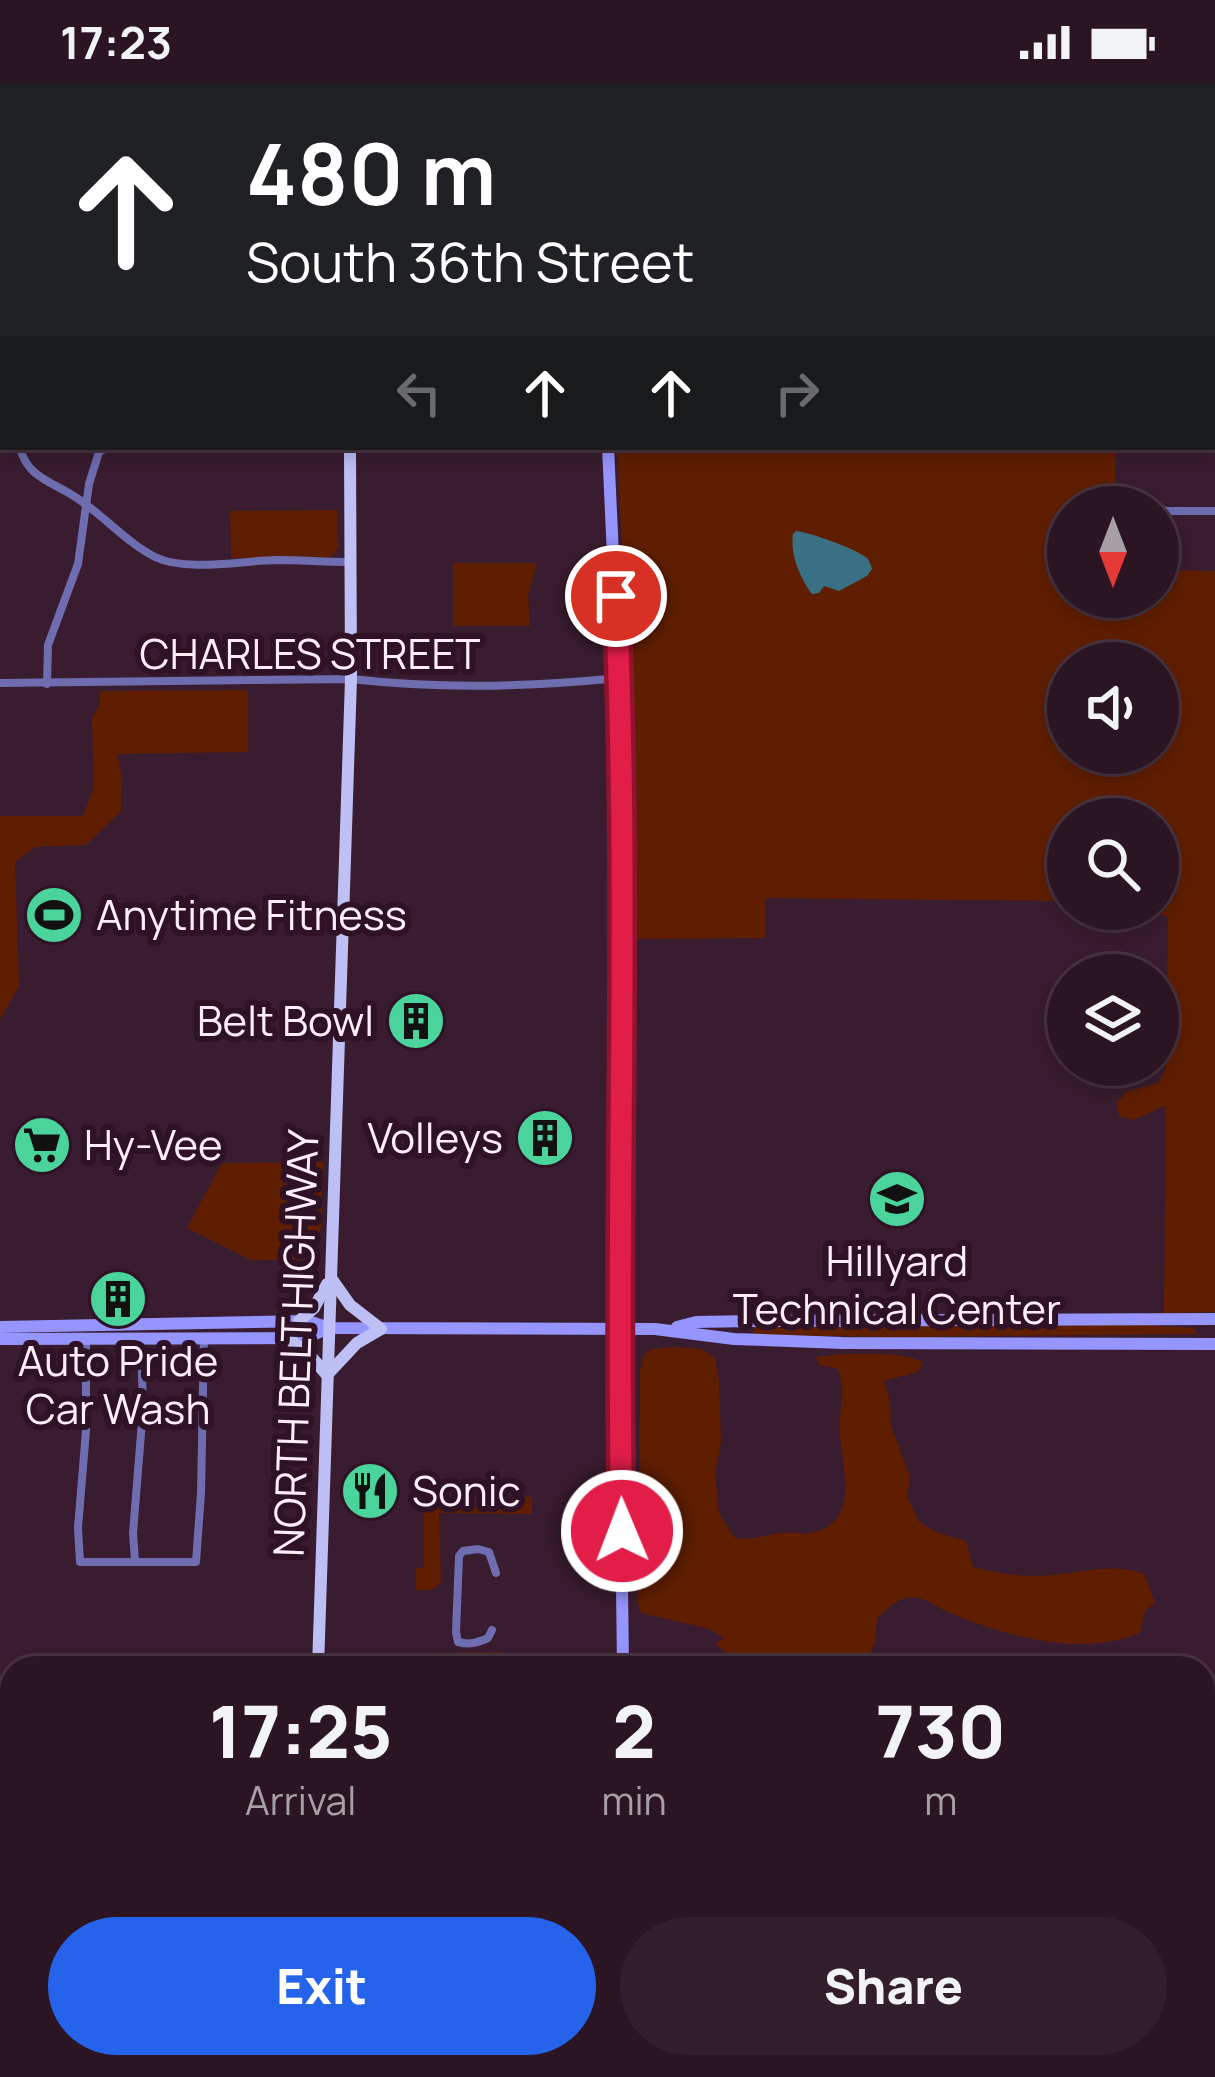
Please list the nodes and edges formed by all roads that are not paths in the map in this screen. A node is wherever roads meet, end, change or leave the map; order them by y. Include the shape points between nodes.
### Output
1 (21, 450) edge
2 (103, 450) edge
3 (350, 450) edge
4 (608, 450) edge
5 (86, 506) junction
6 (1179, 511) edge
7 (1215, 512) edge
8 (350, 562) junction
9 (619, 678) junction
10 (351, 679) junction
11 (0, 682) edge
12 (46, 684) junction
13 (330, 1277) junction
14 (1215, 1318) edge
15 (299, 1322) junction
16 (0, 1327) edge
17 (328, 1328) junction
18 (380, 1329) junction
19 (669, 1329) junction
20 (621, 1330) junction
21 (204, 1336) junction
22 (285, 1337) junction
23 (141, 1338) junction
24 (0, 1339) edge
25 (86, 1339) junction
26 (1215, 1345) edge
27 (327, 1375) junction
28 (135, 1561) junction
29 (496, 1573) dead end
30 (492, 1630) dead end
31 (318, 1656) edge
32 (623, 1656) edge

1 - 5 street via 31,470
2 - 5 street
3 - 8 main road, NORTH BELT HIGHWAY
4 - 9 main road
5 - 8 street via 160,560
5 - 12 street via 78,564 48,644
6 - 7 street
8 - 10 main road, NORTH BELT HIGHWAY
9 - 10 street, CHARLES STREET via 487,686
9 - 20 main road
10 - 12 street, CHARLES STREET
10 - 13 main road, NORTH BELT HIGHWAY
11 - 12 street, CHARLES STREET
13 - 15 main road
13 - 17 main road, NORTH BELT HIGHWAY
13 - 18 main road
14 - 19 main road via 734,1321
15 - 16 main road
15 - 17 main road
17 - 18 main road
17 - 22 main road
17 - 27 main road, NORTH BELT HIGHWAY
18 - 20 main road
18 - 27 main road
19 - 20 main road
19 - 26 main road via 799,1342
20 - 32 main road
21 - 22 main road
21 - 23 main road
21 - 28 street via 196,1562
22 - 27 main road
23 - 25 main road
23 - 28 street
24 - 25 main road
25 - 28 street via 80,1562
27 - 31 main road, NORTH BELT HIGHWAY
29 - 30 street via 489,1552 459,1556 458,1642 478,1642

